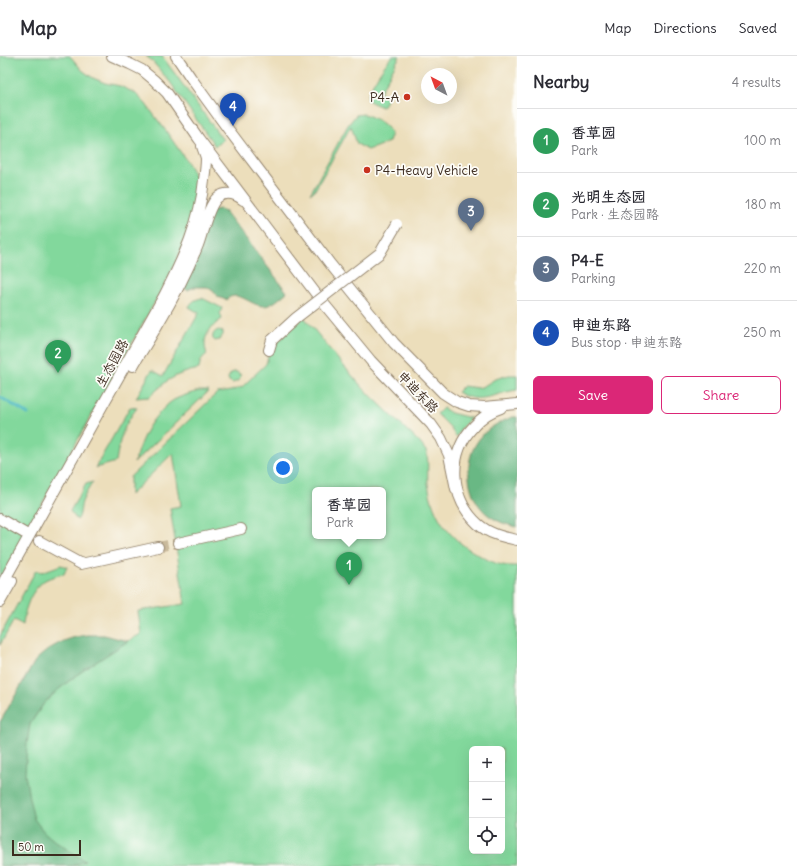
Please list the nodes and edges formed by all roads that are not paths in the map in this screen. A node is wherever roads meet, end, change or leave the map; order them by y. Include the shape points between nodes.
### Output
1 (112, 56) edge
2 (176, 56) edge
3 (199, 139) junction
4 (249, 205) junction
5 (397, 224) dead end
6 (271, 345) dead end
7 (517, 404) edge
8 (456, 489) junction
9 (0, 519) edge
10 (241, 530) dead end
11 (26, 534) dead end
12 (517, 540) edge
13 (39, 541) dead end
14 (178, 543) tunnel mouth
15 (158, 547) tunnel mouth
16 (0, 588) edge
17 (0, 602) edge

1 - 3 street, 申迪东路 via 142,70 154,80 167,93
2 - 7 street, 申迪东路 via 284,205 394,343 443,393 457,402 484,407
3 - 4 street, 申迪东路
3 - 16 street, 生态园路 via 206,158 203,192 199,213 182,259 164,296
4 - 8 street, 申迪东路 via 325,306 371,361 431,424 441,438 448,455
4 - 17 street, 生态园路 via 231,193 218,197 214,202 199,244 158,326
5 - 6 street, bridge via 380,253 296,318
7 - 8 street via 496,410 480,419 467,433 459,449 455,468
8 - 12 street via 465,509 479,525 497,536
9 - 11 street
10 - 14 street
13 - 15 street via 80,564

